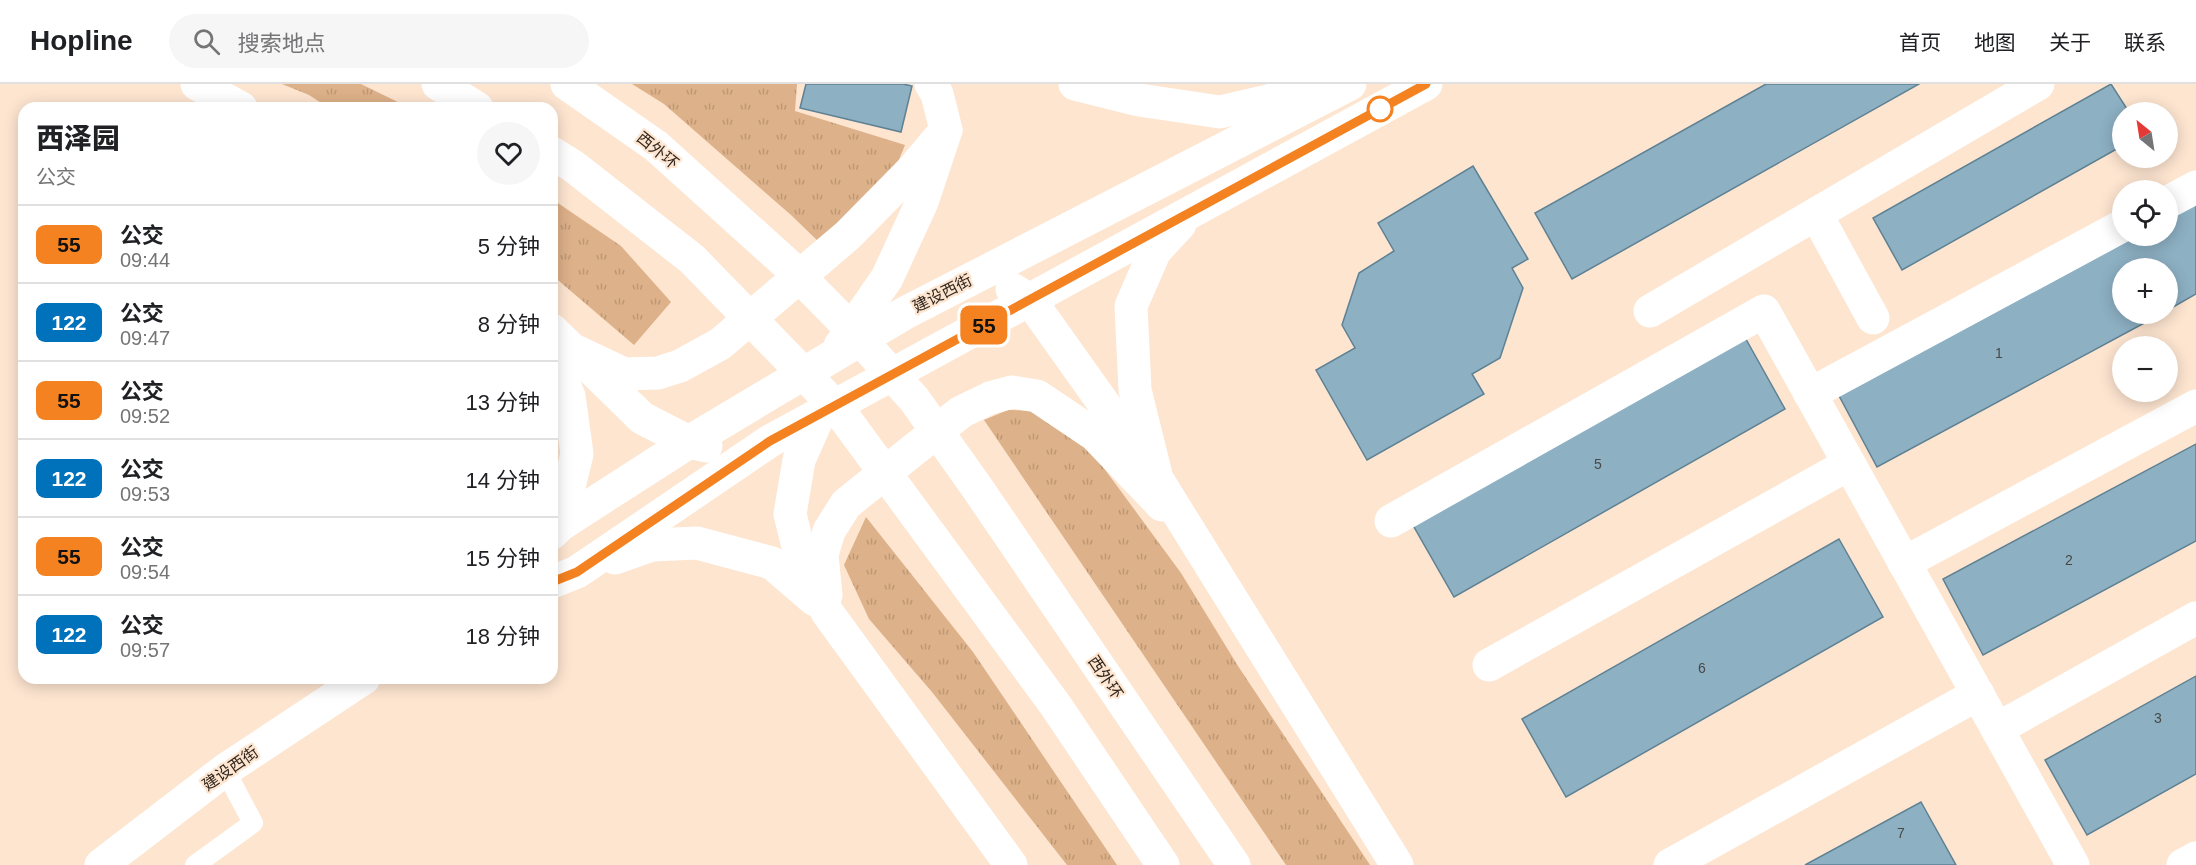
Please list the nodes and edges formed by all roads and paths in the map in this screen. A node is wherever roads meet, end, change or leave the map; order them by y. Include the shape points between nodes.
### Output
1 (197, 84) edge
2 (438, 84) edge
3 (567, 84) edge
4 (931, 84) edge
5 (1075, 84) edge
6 (1339, 84) edge
7 (1350, 84) edge
8 (1426, 84) edge
9 (2038, 84) edge
10 (230, 102) edge
11 (467, 102) edge
12 (946, 130) junction
13 (558, 157) edge
14 (2196, 187) edge
15 (2178, 197) edge
16 (1192, 210) junction
17 (1816, 214) junction
18 (2112, 231) edge
19 (934, 298) junction
20 (1030, 300) junction
21 (1650, 311) dead end
22 (905, 313) junction
23 (1873, 318) dead end
24 (558, 345) edge
25 (834, 354) junction
26 (1810, 394) junction
27 (2196, 406) edge
28 (819, 415) junction
29 (777, 437) junction
30 (688, 442) junction
31 (1849, 464) junction
32 (1157, 479) junction
33 (1391, 521) dead end
34 (558, 522) edge
35 (558, 528) edge
36 (1194, 538) junction
37 (1904, 563) junction
38 (564, 577) edge
39 (828, 612) junction
40 (2196, 618) edge
41 (1489, 665) dead end
42 (355, 684) edge
43 (1978, 694) junction
44 (1997, 729) junction
45 (225, 770) junction
46 (2196, 858) edge
47 (101, 865) edge
48 (195, 865) edge
49 (1011, 865) edge
50 (1163, 865) edge
51 (1234, 865) edge
52 (1397, 865) edge
53 (1670, 865) edge
54 (2073, 865) edge
55 (2183, 865) edge

1 - 10 main road
2 - 11 main road
3 - 51 main road, 西外环 via 656,146 796,273 914,399
4 - 12 main road
5 - 6 main road via 1139,100 1220,112
7 - 19 main road, 建设西街
8 - 16 main road
9 - 17 main road
12 - 24 main road via 848,235 720,344 658,374 624,374
12 - 25 main road via 922,202 887,278
13 - 50 main road via 692,259 838,410 1056,706
14 - 15 main road
16 - 20 main road
16 - 32 main road via 1155,251 1131,306 1135,390
17 - 21 main road
17 - 23 main road
18 - 26 main road
19 - 20 main road via 1009,288
19 - 22 main road, 建设西街
20 - 28 main road
20 - 32 main road
22 - 25 main road, 建设西街
22 - 28 main road via 852,370
24 - 30 main road via 642,418
24 - 34 main road via 577,454
25 - 29 main road
25 - 30 main road, 建设西街
26 - 31 main road
26 - 33 main road via 1764,311
27 - 37 main road
28 - 29 main road
28 - 39 main road via 799,460 790,514 801,559
29 - 30 main road via 722,450
29 - 38 main road
30 - 35 main road, 建设西街
31 - 37 main road
31 - 41 main road
32 - 36 main road
36 - 39 main road via 1095,435 1037,396 1012,392 961,412 846,504 822,555
36 - 52 main road
37 - 43 main road
38 - 39 main road via 652,546 697,543 772,563
39 - 49 main road
40 - 44 main road
42 - 45 main road, 建设西街
43 - 44 main road
43 - 53 main road
44 - 54 main road
45 - 47 main road, 建设西街
45 - 48 lane via 253,823
46 - 55 main road

